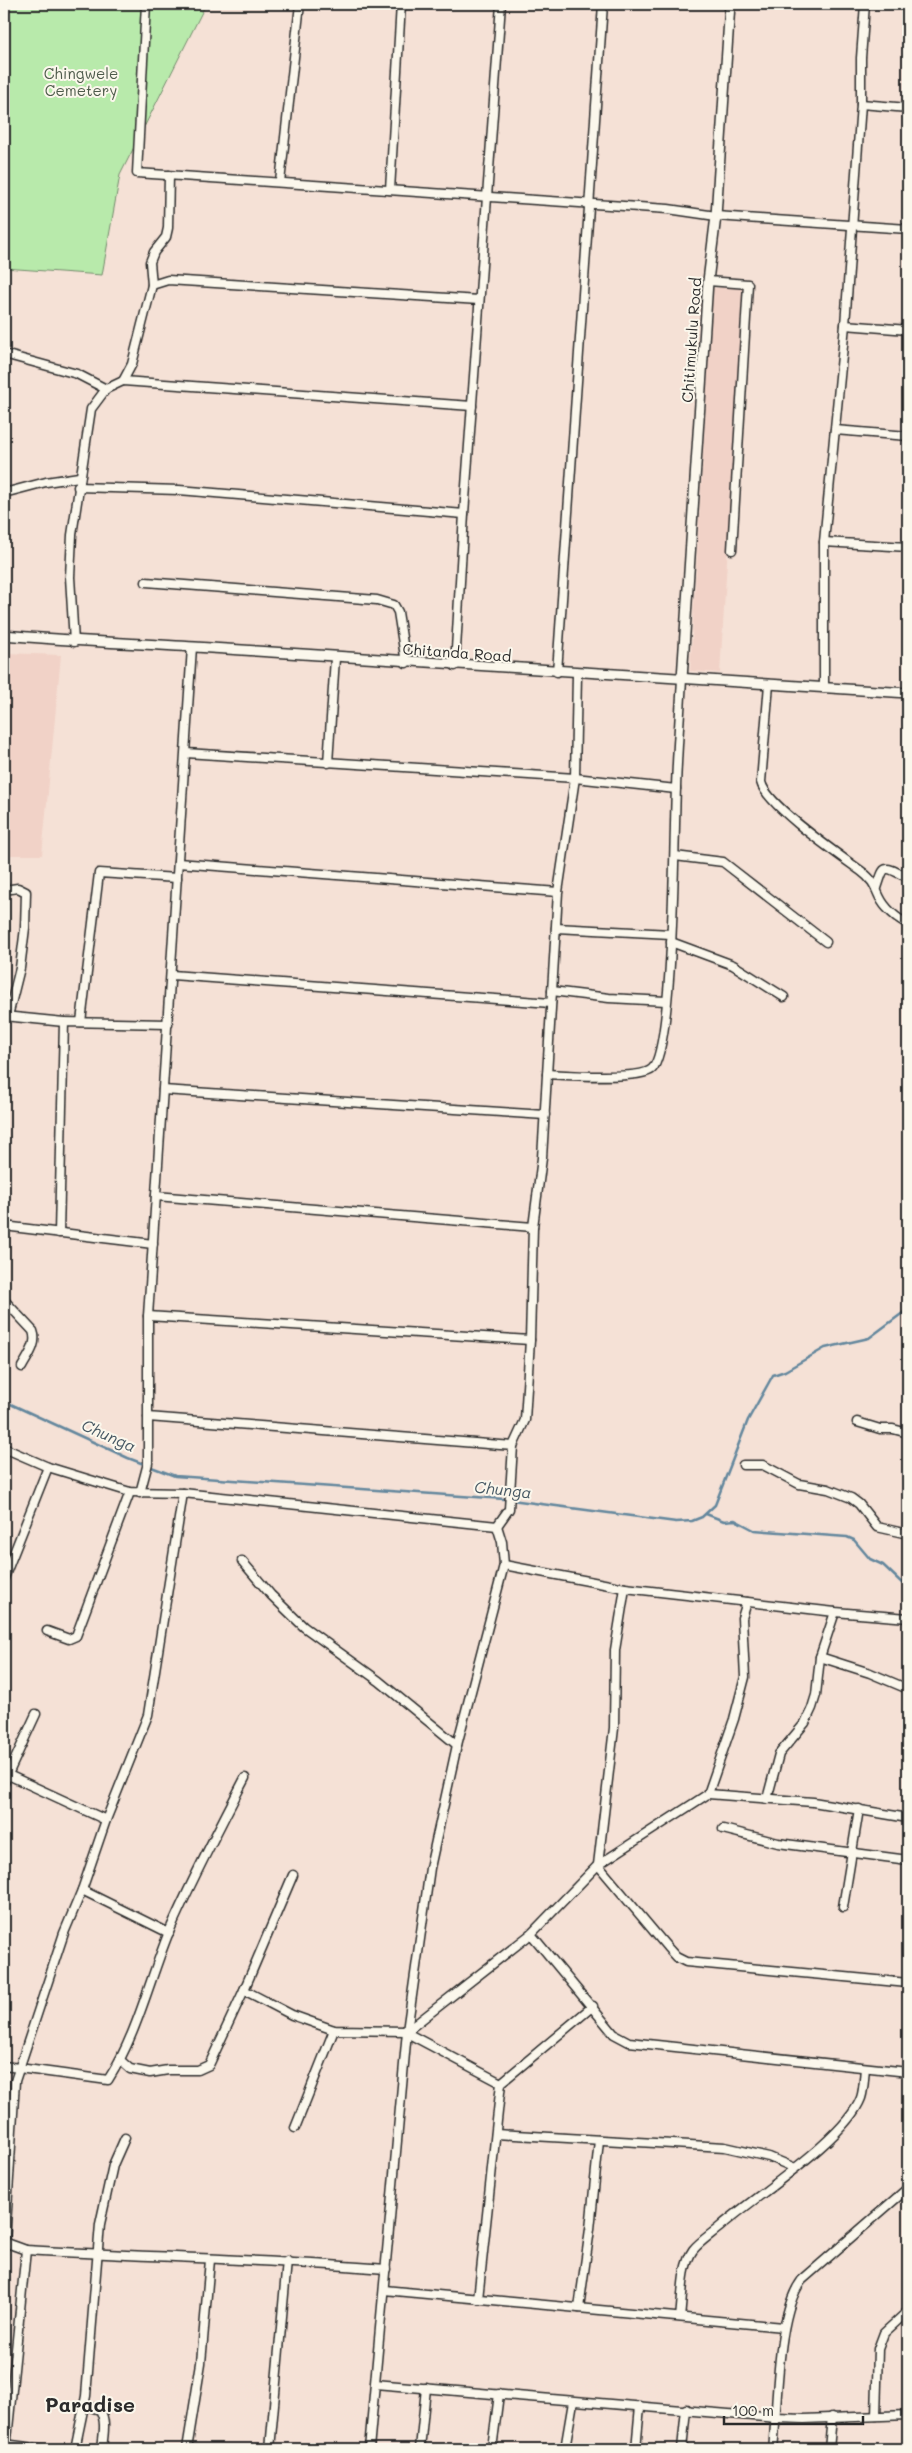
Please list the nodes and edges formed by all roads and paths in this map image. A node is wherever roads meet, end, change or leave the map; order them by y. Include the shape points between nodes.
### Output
1 (146, 4) edge
2 (300, 4) edge
3 (401, 4) edge
4 (501, 4) edge
5 (603, 4) edge
6 (730, 4) edge
7 (865, 4) edge
8 (861, 104) junction
9 (908, 108) edge
10 (169, 175) junction
11 (280, 182) junction
12 (390, 190) junction
13 (486, 196) junction
14 (591, 204) junction
15 (716, 216) junction
16 (851, 226) junction
17 (908, 229) edge
18 (708, 281) junction
19 (152, 285) junction
20 (479, 300) junction
21 (846, 325) junction
22 (908, 330) edge
23 (4, 354) edge
24 (123, 381) junction
25 (106, 389) junction
26 (472, 406) junction
27 (835, 430) junction
28 (908, 436) edge
29 (79, 477) junction
30 (78, 487) junction
31 (4, 493) edge
32 (464, 514) junction
33 (824, 542) junction
34 (908, 547) edge
35 (732, 550) dead end
36 (146, 582) dead end
37 (4, 635) edge
38 (74, 642) junction
39 (192, 647) junction
40 (335, 658) junction
41 (406, 663) junction
42 (455, 666) junction
43 (557, 672) junction
44 (577, 674) junction
45 (682, 679) junction
46 (768, 684) junction
47 (824, 688) junction
48 (908, 693) edge
49 (186, 753) junction
50 (328, 763) junction
51 (575, 778) junction
52 (676, 789) junction
53 (675, 856) junction
54 (178, 863) junction
55 (908, 872) edge
56 (177, 878) junction
57 (877, 888) junction
58 (4, 890) edge
59 (558, 892) junction
60 (908, 924) edge
61 (556, 928) junction
62 (671, 938) junction
63 (826, 942) dead end
64 (172, 975) junction
65 (552, 991) junction
66 (784, 997) dead end
67 (666, 1001) junction
68 (551, 1002) junction
69 (6, 1016) edge
70 (64, 1022) junction
71 (81, 1022) junction
72 (168, 1024) junction
73 (547, 1074) junction
74 (163, 1090) junction
75 (544, 1115) junction
76 (156, 1196) junction
77 (4, 1226) edge
78 (533, 1227) junction
79 (59, 1233) junction
80 (153, 1244) junction
81 (4, 1300) edge
82 (148, 1316) junction
83 (530, 1340) junction
84 (22, 1367) dead end
85 (148, 1416) junction
86 (857, 1422) dead end
87 (908, 1433) edge
88 (513, 1446) junction
89 (4, 1448) edge
90 (743, 1464) dead end
91 (48, 1467) junction
92 (130, 1492) junction
93 (183, 1492) junction
94 (140, 1494) junction
95 (497, 1526) junction
96 (908, 1534) edge
97 (242, 1560) dead end
98 (504, 1565) junction
99 (4, 1578) edge
100 (625, 1588) junction
101 (747, 1602) junction
102 (835, 1612) junction
103 (908, 1618) edge
104 (47, 1631) dead end
105 (820, 1657) junction
106 (908, 1689) edge
107 (36, 1714) dead end
108 (457, 1745) junction
109 (6, 1773) edge
110 (245, 1778) dead end
111 (4, 1782) edge
112 (708, 1794) junction
113 (767, 1799) junction
114 (859, 1809) junction
115 (908, 1818) edge
116 (106, 1820) junction
117 (723, 1829) dead end
118 (851, 1853) junction
119 (908, 1860) edge
120 (598, 1865) junction
121 (293, 1875) dead end
122 (82, 1890) junction
123 (843, 1907) dead end
124 (169, 1933) junction
125 (532, 1934) junction
126 (908, 1983) edge
127 (244, 1990) junction
128 (593, 2006) junction
129 (334, 2030) junction
130 (407, 2032) junction
131 (120, 2060) junction
132 (4, 2066) edge
133 (21, 2067) junction
134 (865, 2068) junction
135 (908, 2072) edge
136 (502, 2082) junction
137 (294, 2128) dead end
138 (496, 2134) junction
139 (125, 2138) dead end
140 (599, 2140) junction
141 (795, 2168) junction
142 (908, 2188) edge
143 (4, 2242) edge
144 (26, 2250) junction
145 (99, 2254) junction
146 (210, 2260) junction
147 (287, 2261) junction
148 (386, 2269) junction
149 (384, 2290) junction
150 (478, 2298) junction
151 (579, 2308) junction
152 (908, 2311) edge
153 (680, 2317) junction
154 (784, 2327) junction
155 (375, 2384) junction
156 (426, 2388) junction
157 (499, 2394) junction
158 (573, 2402) junction
159 (84, 2405) junction
160 (640, 2406) junction
161 (686, 2409) junction
162 (908, 2415) edge
163 (876, 2416) junction
164 (832, 2417) junction
165 (776, 2418) junction
166 (6, 2446) edge
167 (43, 2449) edge
168 (75, 2449) edge
169 (102, 2449) edge
170 (187, 2449) edge
171 (270, 2449) edge
172 (369, 2449) edge
173 (420, 2449) edge
174 (492, 2449) edge
175 (565, 2449) edge
176 (636, 2449) edge
177 (682, 2449) edge
178 (773, 2449) edge
179 (829, 2449) edge

1 - 10 street via 137,173
2 - 11 street
3 - 12 street
4 - 13 street
5 - 14 street
6 - 15 street, Chitimukulu Road
7 - 8 street via 860,58
8 - 9 street
8 - 16 street
10 - 11 street
10 - 19 street via 168,228 150,262
11 - 12 street
12 - 13 street
13 - 14 street
13 - 20 street
14 - 15 street
14 - 43 street
15 - 16 street
15 - 18 street, Chitimukulu Road
16 - 17 street
16 - 21 street
18 - 35 street via 748,284
18 - 45 street, Chitimukulu Road
19 - 20 street via 168,280
19 - 24 street via 132,364
20 - 26 street
21 - 22 street
21 - 27 street
23 - 25 street via 77,374
24 - 25 street
24 - 26 street
25 - 29 street via 91,409
26 - 32 street
27 - 28 street
27 - 33 street
29 - 30 street
29 - 31 street
30 - 32 street via 153,488
30 - 38 street via 70,577
32 - 42 street
33 - 34 street
33 - 47 street
36 - 41 street via 377,600 394,605
37 - 38 street, Chitanda Road
38 - 39 street, Chitanda Road
39 - 40 street, Chitanda Road
39 - 49 street
40 - 41 street, Chitanda Road
40 - 50 street
41 - 42 street, Chitanda Road
42 - 43 street, Chitanda Road
43 - 44 street, Chitanda Road
44 - 45 street, Chitanda Road
44 - 51 street
45 - 46 street, Chitanda Road
45 - 52 street
46 - 47 street, Chitanda Road
46 - 57 street via 762,789 804,827 871,879
47 - 48 street, Chitanda Road
49 - 50 street
49 - 54 street
50 - 51 street
51 - 52 street
51 - 59 street
52 - 53 street
53 - 62 street
53 - 63 street via 723,862
54 - 56 street
54 - 59 street
55 - 57 street via 902,875 886,868
56 - 64 street
56 - 71 street via 98,873
57 - 60 street via 886,907
58 - 69 street via 18,888 26,892 21,960
59 - 61 street
61 - 62 street
61 - 65 street
62 - 66 street via 733,966
62 - 67 street
64 - 68 street
64 - 72 street
65 - 67 street
65 - 68 street
67 - 73 street via 664,1034 657,1061 651,1070 643,1074 608,1076
68 - 73 street
69 - 70 street
70 - 71 street
70 - 79 street
71 - 72 street
72 - 74 street
73 - 75 street
74 - 75 street
74 - 76 street
75 - 78 street
76 - 78 street
76 - 80 street
77 - 79 street
78 - 83 street
79 - 80 street
80 - 82 street
81 - 84 street via 35,1336
82 - 83 street
82 - 85 street
83 - 88 street via 525,1420
85 - 88 street
85 - 94 street via 147,1467
86 - 87 street
88 - 95 street via 509,1509
89 - 91 street
90 - 96 street via 762,1465 800,1484 852,1498 877,1527
91 - 92 street
91 - 99 street
92 - 94 street
92 - 104 street via 76,1636 69,1639
93 - 94 street
93 - 95 street
93 - 116 street via 148,1715
95 - 98 street
97 - 108 street via 304,1627 379,1681
98 - 100 street
98 - 108 street
100 - 101 street
100 - 120 street via 615,1650 614,1728
101 - 102 street
101 - 112 street via 742,1618 745,1677
102 - 103 street
102 - 105 street
105 - 106 street via 870,1672
105 - 113 street via 812,1708 805,1723 779,1754
107 - 109 street
108 - 130 street via 430,1868
109 - 111 street
109 - 116 street
110 - 124 street via 204,1855
112 - 113 street
112 - 120 street
113 - 114 street
114 - 115 street
114 - 118 street
116 - 122 street
117 - 118 street via 761,1839
118 - 119 street
118 - 123 street
120 - 125 street
120 - 126 street via 676,1957 686,1962
121 - 127 street
122 - 124 street
122 - 133 street via 64,1933
124 - 131 street
125 - 128 street
125 - 130 street
127 - 129 street via 292,2016
127 - 131 street via 205,2068 139,2072
128 - 134 street via 614,2034 629,2042
128 - 136 street
129 - 130 street
129 - 137 street
130 - 136 street
130 - 148 street
131 - 133 street via 108,2080
132 - 133 street
133 - 143 street via 15,2081
134 - 135 street
134 - 141 street via 862,2097 853,2113
136 - 138 street
138 - 140 street
138 - 150 street
139 - 145 street via 113,2165 105,2198
140 - 141 street via 726,2147 769,2157
140 - 151 street
141 - 153 street via 744,2206 694,2250 687,2266
142 - 154 street via 802,2280 791,2298
143 - 144 street
144 - 145 street
144 - 166 street
145 - 146 street
145 - 159 street
146 - 147 street
146 - 170 street via 201,2363
147 - 148 street
147 - 171 street
148 - 149 street
149 - 150 street
149 - 155 street
150 - 151 street
151 - 153 street
152 - 163 street via 884,2333 878,2349
153 - 154 street
154 - 165 street
155 - 156 street
155 - 172 street
156 - 157 street
156 - 173 street
157 - 158 street
157 - 174 street
158 - 160 street
158 - 175 street
159 - 168 street
159 - 169 street via 100,2410 103,2415
160 - 161 street
160 - 176 street
161 - 165 street
161 - 177 street
162 - 163 street
163 - 164 street
164 - 165 street
164 - 179 street
165 - 178 street
166 - 167 street

